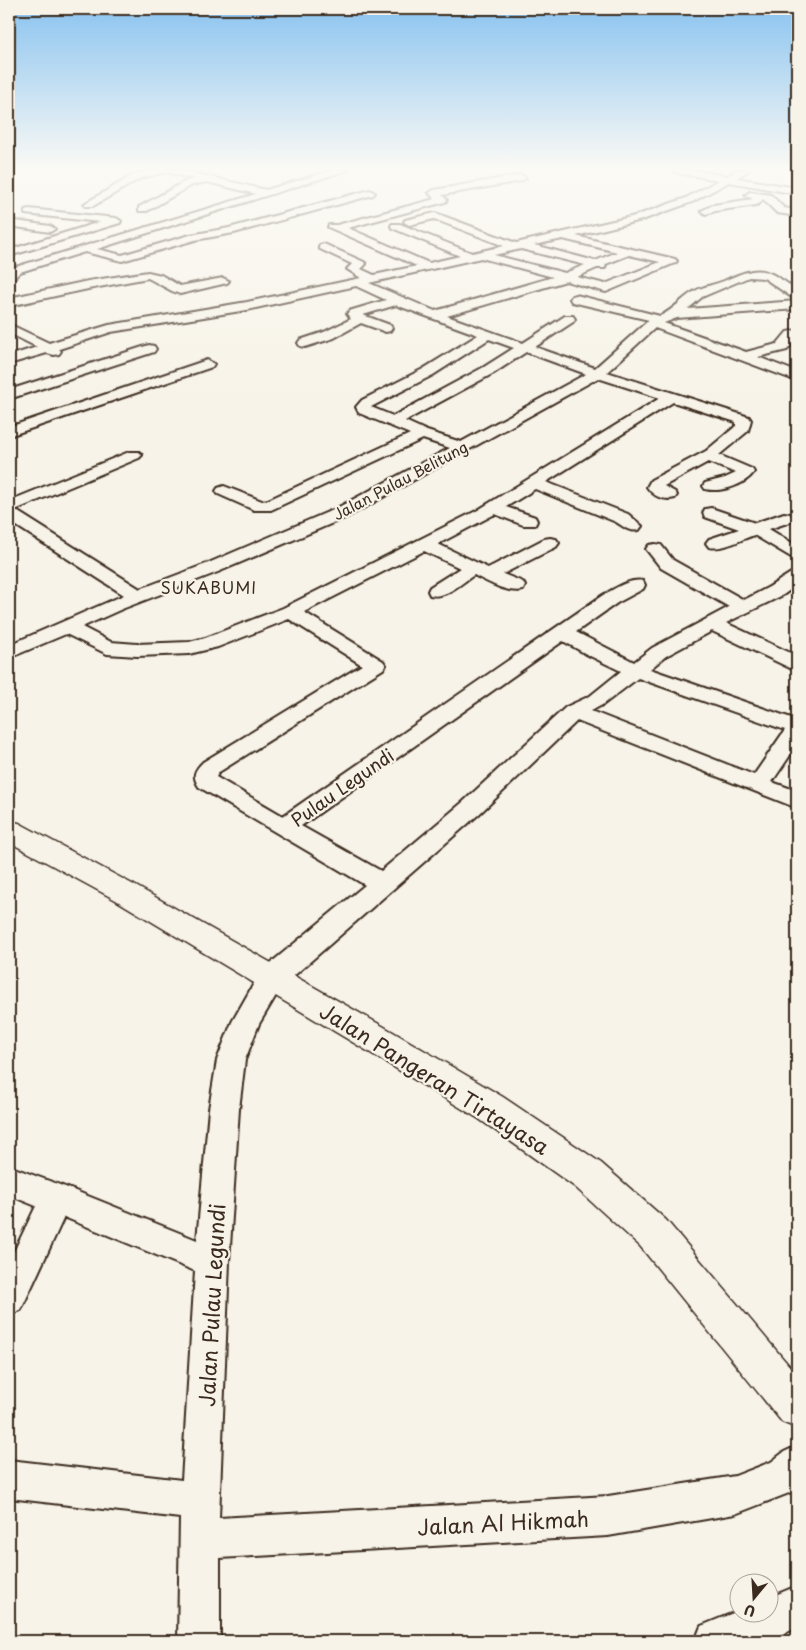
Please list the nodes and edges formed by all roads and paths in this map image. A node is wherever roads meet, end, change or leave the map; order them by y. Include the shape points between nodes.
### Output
1 (31, 247) edge
2 (92, 247) edge
3 (158, 247) edge
4 (324, 247) dead end
5 (384, 247) edge
6 (447, 247) edge
7 (513, 247) edge
8 (521, 247) edge
9 (610, 247) edge
10 (85, 249) junction
11 (628, 251) junction
12 (9, 255) edge
13 (475, 256) junction
14 (33, 265) junction
15 (596, 265) junction
16 (428, 267) junction
17 (637, 276) junction
18 (9, 277) edge
19 (566, 277) junction
20 (372, 279) junction
21 (223, 281) dead end
22 (357, 282) junction
23 (797, 283) edge
24 (780, 284) junction
25 (191, 289) junction
26 (797, 295) edge
27 (576, 298) dead end
28 (397, 301) junction
29 (9, 302) edge
30 (797, 305) edge
31 (228, 310) junction
32 (675, 314) junction
33 (436, 316) junction
34 (360, 319) junction
35 (569, 319) dead end
36 (656, 321) junction
37 (9, 328) edge
38 (386, 328) dead end
39 (489, 334) junction
40 (797, 334) edge
41 (305, 343) dead end
42 (525, 347) junction
43 (47, 348) junction
44 (149, 349) dead end
45 (745, 356) junction
46 (9, 360) edge
47 (112, 361) junction
48 (74, 363) junction
49 (207, 364) dead end
50 (597, 373) junction
51 (797, 377) edge
52 (96, 378) junction
53 (155, 382) junction
54 (118, 394) junction
55 (9, 395) edge
56 (672, 396) junction
57 (394, 421) junction
58 (9, 432) edge
59 (422, 434) junction
60 (461, 447) junction
61 (134, 456) dead end
62 (707, 456) junction
63 (370, 460) junction
64 (411, 476) junction
65 (534, 483) junction
66 (711, 486) dead end
67 (224, 491) dead end
68 (669, 496) dead end
69 (9, 508) edge
70 (494, 508) junction
71 (711, 513) dead end
72 (9, 514) edge
73 (784, 518) dead end
74 (529, 521) dead end
75 (633, 526) dead end
76 (756, 529) junction
77 (550, 543) dead end
78 (715, 543) dead end
79 (425, 545) junction
80 (655, 549) dead end
81 (797, 552) edge
82 (481, 572) junction
83 (797, 577) edge
84 (636, 585) dead end
85 (516, 586) dead end
86 (437, 591) dead end
87 (776, 591) junction
88 (139, 596) junction
89 (797, 601) edge
90 (743, 607) junction
91 (290, 612) junction
92 (711, 622) junction
93 (67, 627) junction
94 (563, 632) junction
95 (9, 652) edge
96 (797, 664) edge
97 (635, 670) junction
98 (574, 712) junction
99 (797, 728) edge
100 (759, 784) junction
101 (797, 800) edge
102 (286, 826) junction
103 (9, 830) edge
104 (383, 884) junction
105 (271, 980) junction
106 (9, 1180) edge
107 (57, 1198) junction
108 (212, 1262) junction
109 (9, 1298) edge
110 (797, 1407) edge
111 (797, 1465) edge
112 (9, 1480) edge
113 (200, 1501) junction
114 (199, 1539) junction
115 (797, 1607) edge
116 (198, 1641) edge
117 (716, 1641) edge

1 - 12 street
2 - 10 street
3 - 10 street via 122,258
4 - 20 street via 360,264 353,269
5 - 16 street
6 - 13 street
7 - 13 street
8 - 15 street
9 - 11 street
10 - 14 street
11 - 15 street
11 - 17 street via 671,260
12 - 14 street
13 - 16 street
13 - 19 street
14 - 18 street via 16,270
15 - 17 street
15 - 19 street
16 - 20 street
17 - 19 street via 608,288
19 - 33 street
20 - 22 street
21 - 25 street
22 - 28 street
22 - 31 street
23 - 24 street
24 - 26 street
24 - 32 street, Jalan Pulau Belitung via 768,275 748,274 692,298
25 - 29 street via 176,290 151,275
25 - 31 street
27 - 36 street
28 - 33 street
28 - 34 street via 353,313
30 - 32 street
31 - 43 street via 122,326
32 - 36 street, Jalan Pulau Belitung
33 - 39 street
34 - 38 street
34 - 41 street
35 - 42 street
36 - 45 street
36 - 50 street, Jalan Pulau Belitung
37 - 43 street
39 - 42 street
39 - 57 street via 363,407
40 - 45 street via 792,335 782,347
42 - 50 street
42 - 57 street
43 - 46 street
43 - 48 street
44 - 47 street
45 - 51 street
47 - 52 street
47 - 53 street
48 - 52 street
48 - 55 street
49 - 53 street
50 - 56 street
50 - 60 street, Jalan Pulau Belitung
52 - 54 street
53 - 54 street
54 - 58 street
56 - 62 street via 744,420 743,428
56 - 65 street
57 - 59 street
59 - 60 street
59 - 63 street
60 - 64 street, Jalan Pulau Belitung
61 - 69 street
62 - 66 street via 746,472 733,481
62 - 68 street via 657,483 658,492
63 - 64 street
63 - 67 street via 272,505 260,506
64 - 88 street, Jalan Pulau Belitung via 341,513
65 - 70 street
65 - 75 street via 622,518
70 - 74 street
70 - 79 street
71 - 76 street
72 - 88 street
73 - 76 street
76 - 78 street
76 - 81 street
77 - 82 street
79 - 82 street
79 - 91 street
80 - 90 street via 667,564
82 - 85 street
82 - 86 street
83 - 87 street
84 - 94 street, Pulau Legundi
87 - 89 street
87 - 90 street
88 - 93 street, Jalan Pulau Belitung
90 - 92 street
91 - 93 street via 211,644 188,648 107,648
91 - 102 street via 376,666 206,772 207,782
92 - 96 street
92 - 97 street
93 - 95 street, Jalan Pulau Belitung
94 - 97 street
94 - 102 street, Pulau Legundi
97 - 98 street via 597,700
97 - 99 street
98 - 100 street
98 - 104 street via 472,808
99 - 100 street
100 - 101 street
102 - 104 street, Pulau Legundi
103 - 105 main road, Jalan Pangeran Tirtayasa via 124,892
104 - 105 street
105 - 108 street, Jalan Pulau Legundi via 246,1022 231,1060
105 - 110 main road, Jalan Pangeran Tirtayasa via 491,1108 588,1175 653,1233
106 - 107 street
107 - 108 street
107 - 109 street
108 - 113 street, Jalan Pulau Legundi
111 - 114 street, Jalan Al Hikmah via 783,1478 735,1495 608,1516
112 - 113 street
113 - 114 street, Jalan Pulau Legundi
114 - 116 street, Jalan Pulau Legundi
115 - 117 street

